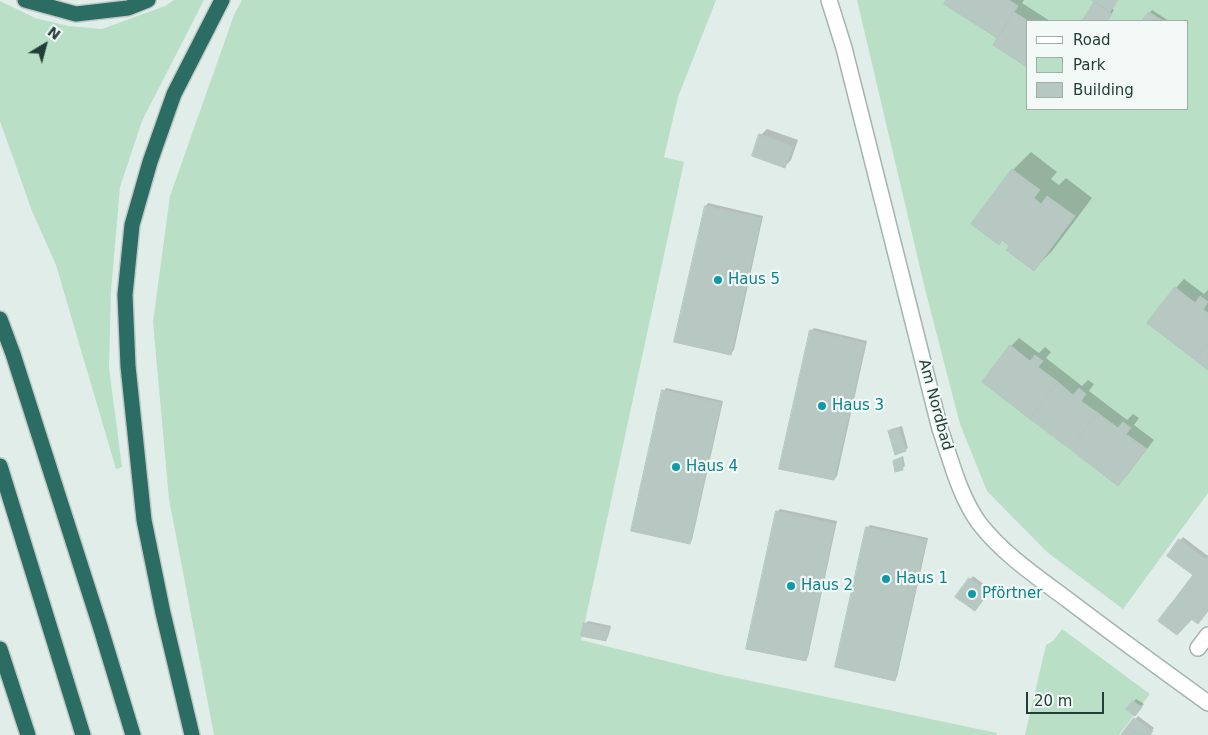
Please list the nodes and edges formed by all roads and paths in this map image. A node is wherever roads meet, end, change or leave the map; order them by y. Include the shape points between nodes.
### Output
1 (25, 0) edge
2 (148, 0) edge
3 (222, 0) edge
4 (828, 0) edge
5 (0, 319) edge
6 (0, 466) edge
7 (1208, 635) edge
8 (1198, 648) dead end
9 (0, 649) edge
10 (1208, 703) edge
11 (28, 735) edge
12 (83, 735) edge
13 (132, 735) edge
14 (192, 735) edge

1 - 2 highway via 76,14 128,8
3 - 14 highway via 174,94 150,162 132,225 125,295 128,366 144,520
4 - 10 street, Am Nordbad via 844,48 940,429 960,489 979,522 1013,558
5 - 13 highway
6 - 12 highway
7 - 8 street
9 - 11 highway

